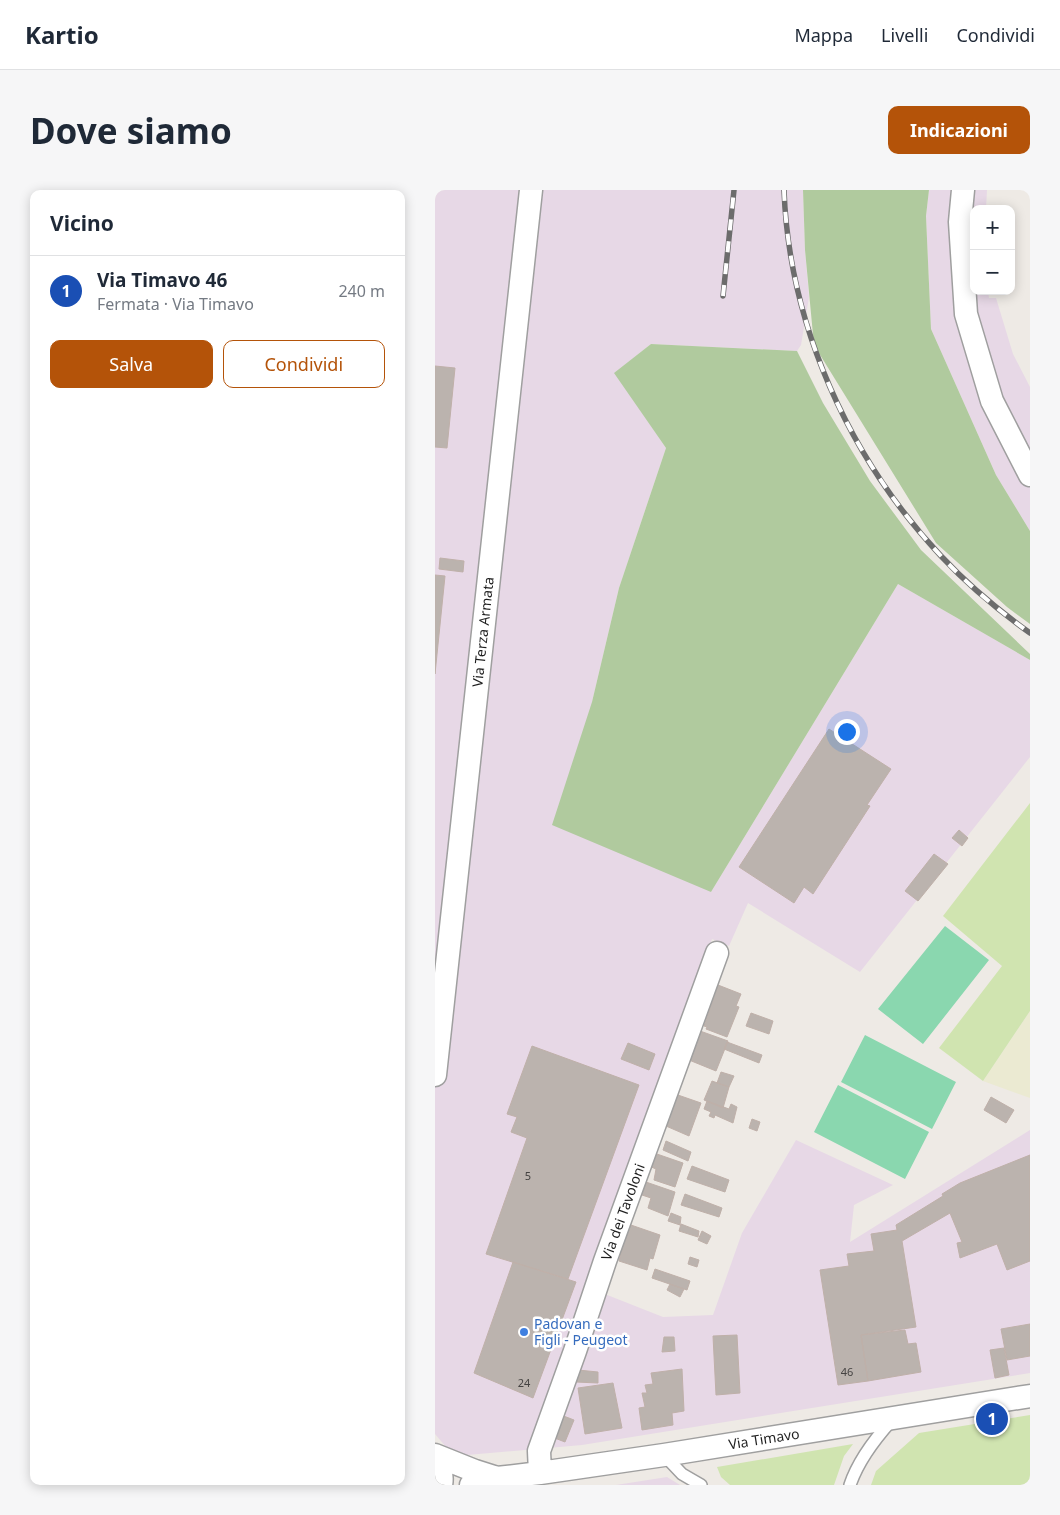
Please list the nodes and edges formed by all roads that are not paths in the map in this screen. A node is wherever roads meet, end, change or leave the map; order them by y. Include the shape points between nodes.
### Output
1 (531, 190) edge
2 (963, 190) edge
3 (1030, 476) edge
4 (717, 952) dead end
5 (435, 1075) edge
6 (1030, 1396) edge
7 (894, 1418) junction
8 (664, 1455) junction
9 (435, 1457) edge
10 (540, 1473) junction
11 (497, 1478) junction
12 (441, 1485) edge
13 (471, 1485) edge
14 (701, 1485) edge
15 (850, 1485) edge

1 - 5 street, Via Terza Armata
2 - 3 street via 960,222 966,314 992,400
4 - 10 street, Via dei Tavoloni via 539,1451
6 - 7 street, Via Timavo
7 - 8 street, Via Timavo
7 - 15 lane via 877,1437
8 - 10 street, Via Timavo
8 - 14 lane via 682,1474
9 - 11 street, Via Timavo
9 - 12 street, Via Timavo via 440,1466
10 - 11 street, Via Timavo
11 - 13 street, Via Timavo

